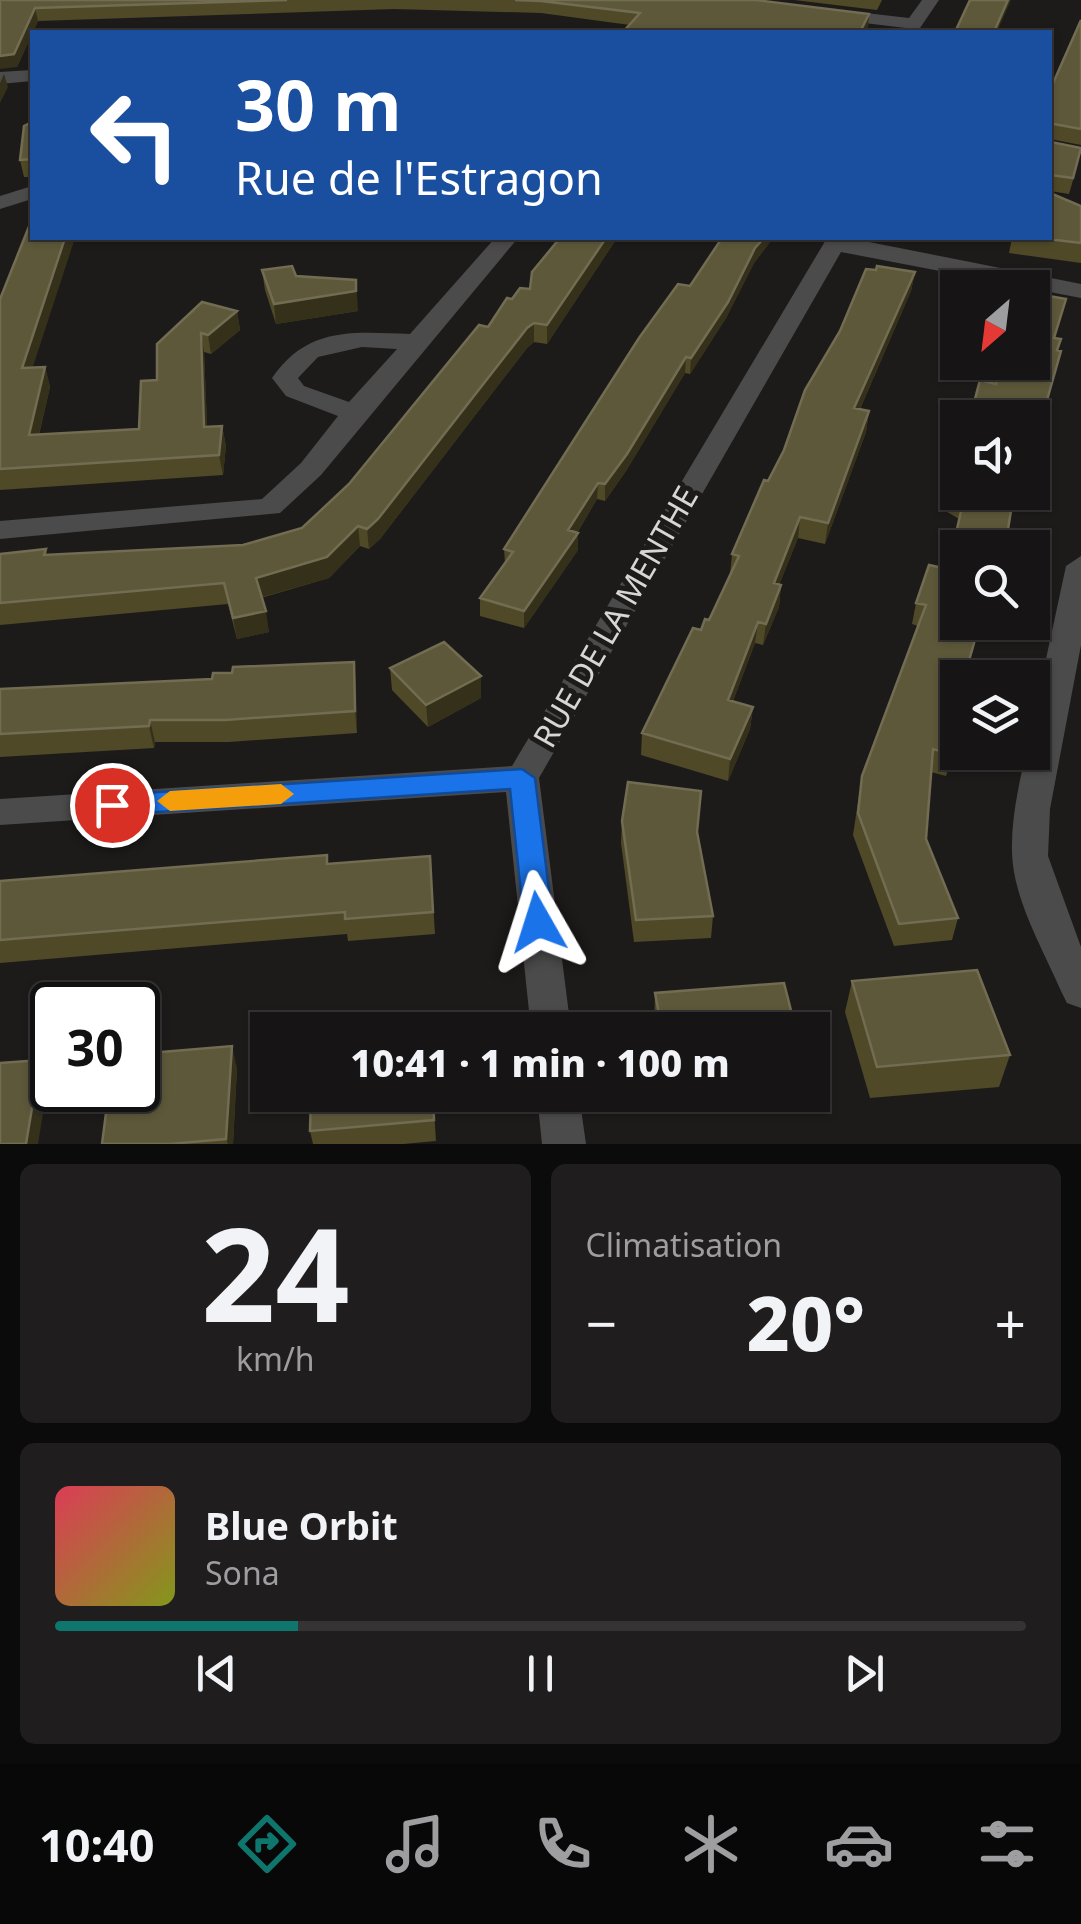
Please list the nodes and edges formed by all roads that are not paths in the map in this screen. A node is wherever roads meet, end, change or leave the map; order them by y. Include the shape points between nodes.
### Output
1 (931, 0) edge
2 (819, 12) edge
3 (30, 76) edge
4 (0, 78) edge
5 (30, 193) edge
6 (0, 203) edge
7 (505, 240) edge
8 (836, 240) edge
9 (1081, 291) edge
10 (418, 342) junction
11 (354, 412) junction
12 (0, 530) edge
13 (1081, 566) edge
14 (522, 778) junction
15 (0, 812) edge
16 (1081, 991) edge
17 (549, 1012) edge
18 (560, 1112) edge
19 (564, 1144) edge

1 - 2 street via 914,24
3 - 4 street
5 - 6 street
7 - 10 street
8 - 9 street
8 - 14 street, RUE DE LA MENTHE
10 - 11 street
10 - 11 street via 343,340 292,363 285,378 296,391
11 - 12 street via 311,469 270,507
13 - 16 street via 1032,809 1030,856
14 - 15 street
14 - 17 street, RUE DE LA MENTHE
18 - 19 street

